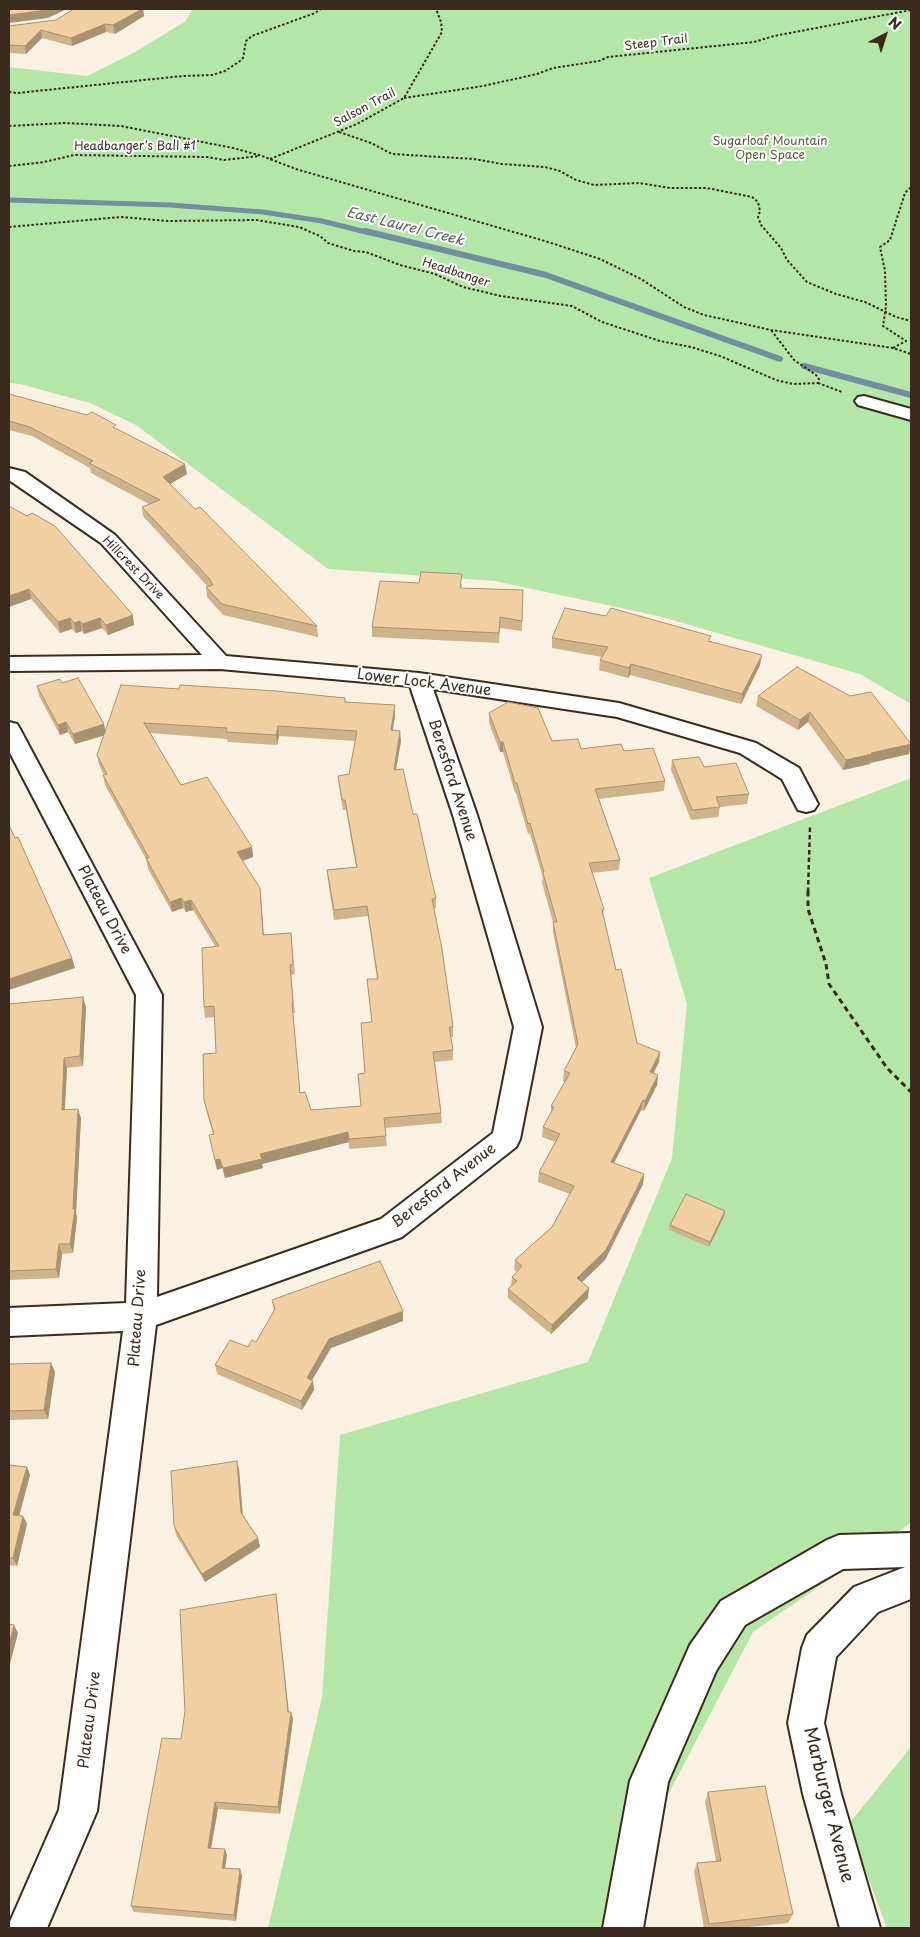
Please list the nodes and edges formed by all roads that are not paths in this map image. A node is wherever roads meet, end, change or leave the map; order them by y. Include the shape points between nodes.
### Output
1 (864, 401) dead end
2 (911, 415) edge
3 (9, 474) edge
4 (220, 662) junction
5 (9, 664) edge
6 (419, 680) junction
7 (9, 729) edge
8 (806, 804) road end
9 (141, 1316) junction
10 (9, 1322) edge
11 (911, 1550) edge
12 (911, 1582) edge
13 (27, 1928) edge
14 (623, 1928) edge
15 (860, 1928) edge

1 - 2 street
3 - 4 street, Hillcrest Drive via 18,476 108,539
4 - 5 street, Lower Lock Avenue
4 - 6 street, Lower Lock Avenue
6 - 8 street, Lower Lock Avenue via 619,710 748,748 791,774
6 - 9 street, Beresford Avenue via 528,1027 506,1138 391,1228
7 - 9 street, Plateau Drive via 149,995
9 - 10 street, Beresford Avenue
9 - 13 street, Plateau Drive via 78,1811
11 - 14 street via 839,1552 734,1613 703,1658 649,1781
12 - 15 street, Marburger Avenue via 866,1598 820,1648 806,1723 822,1794

